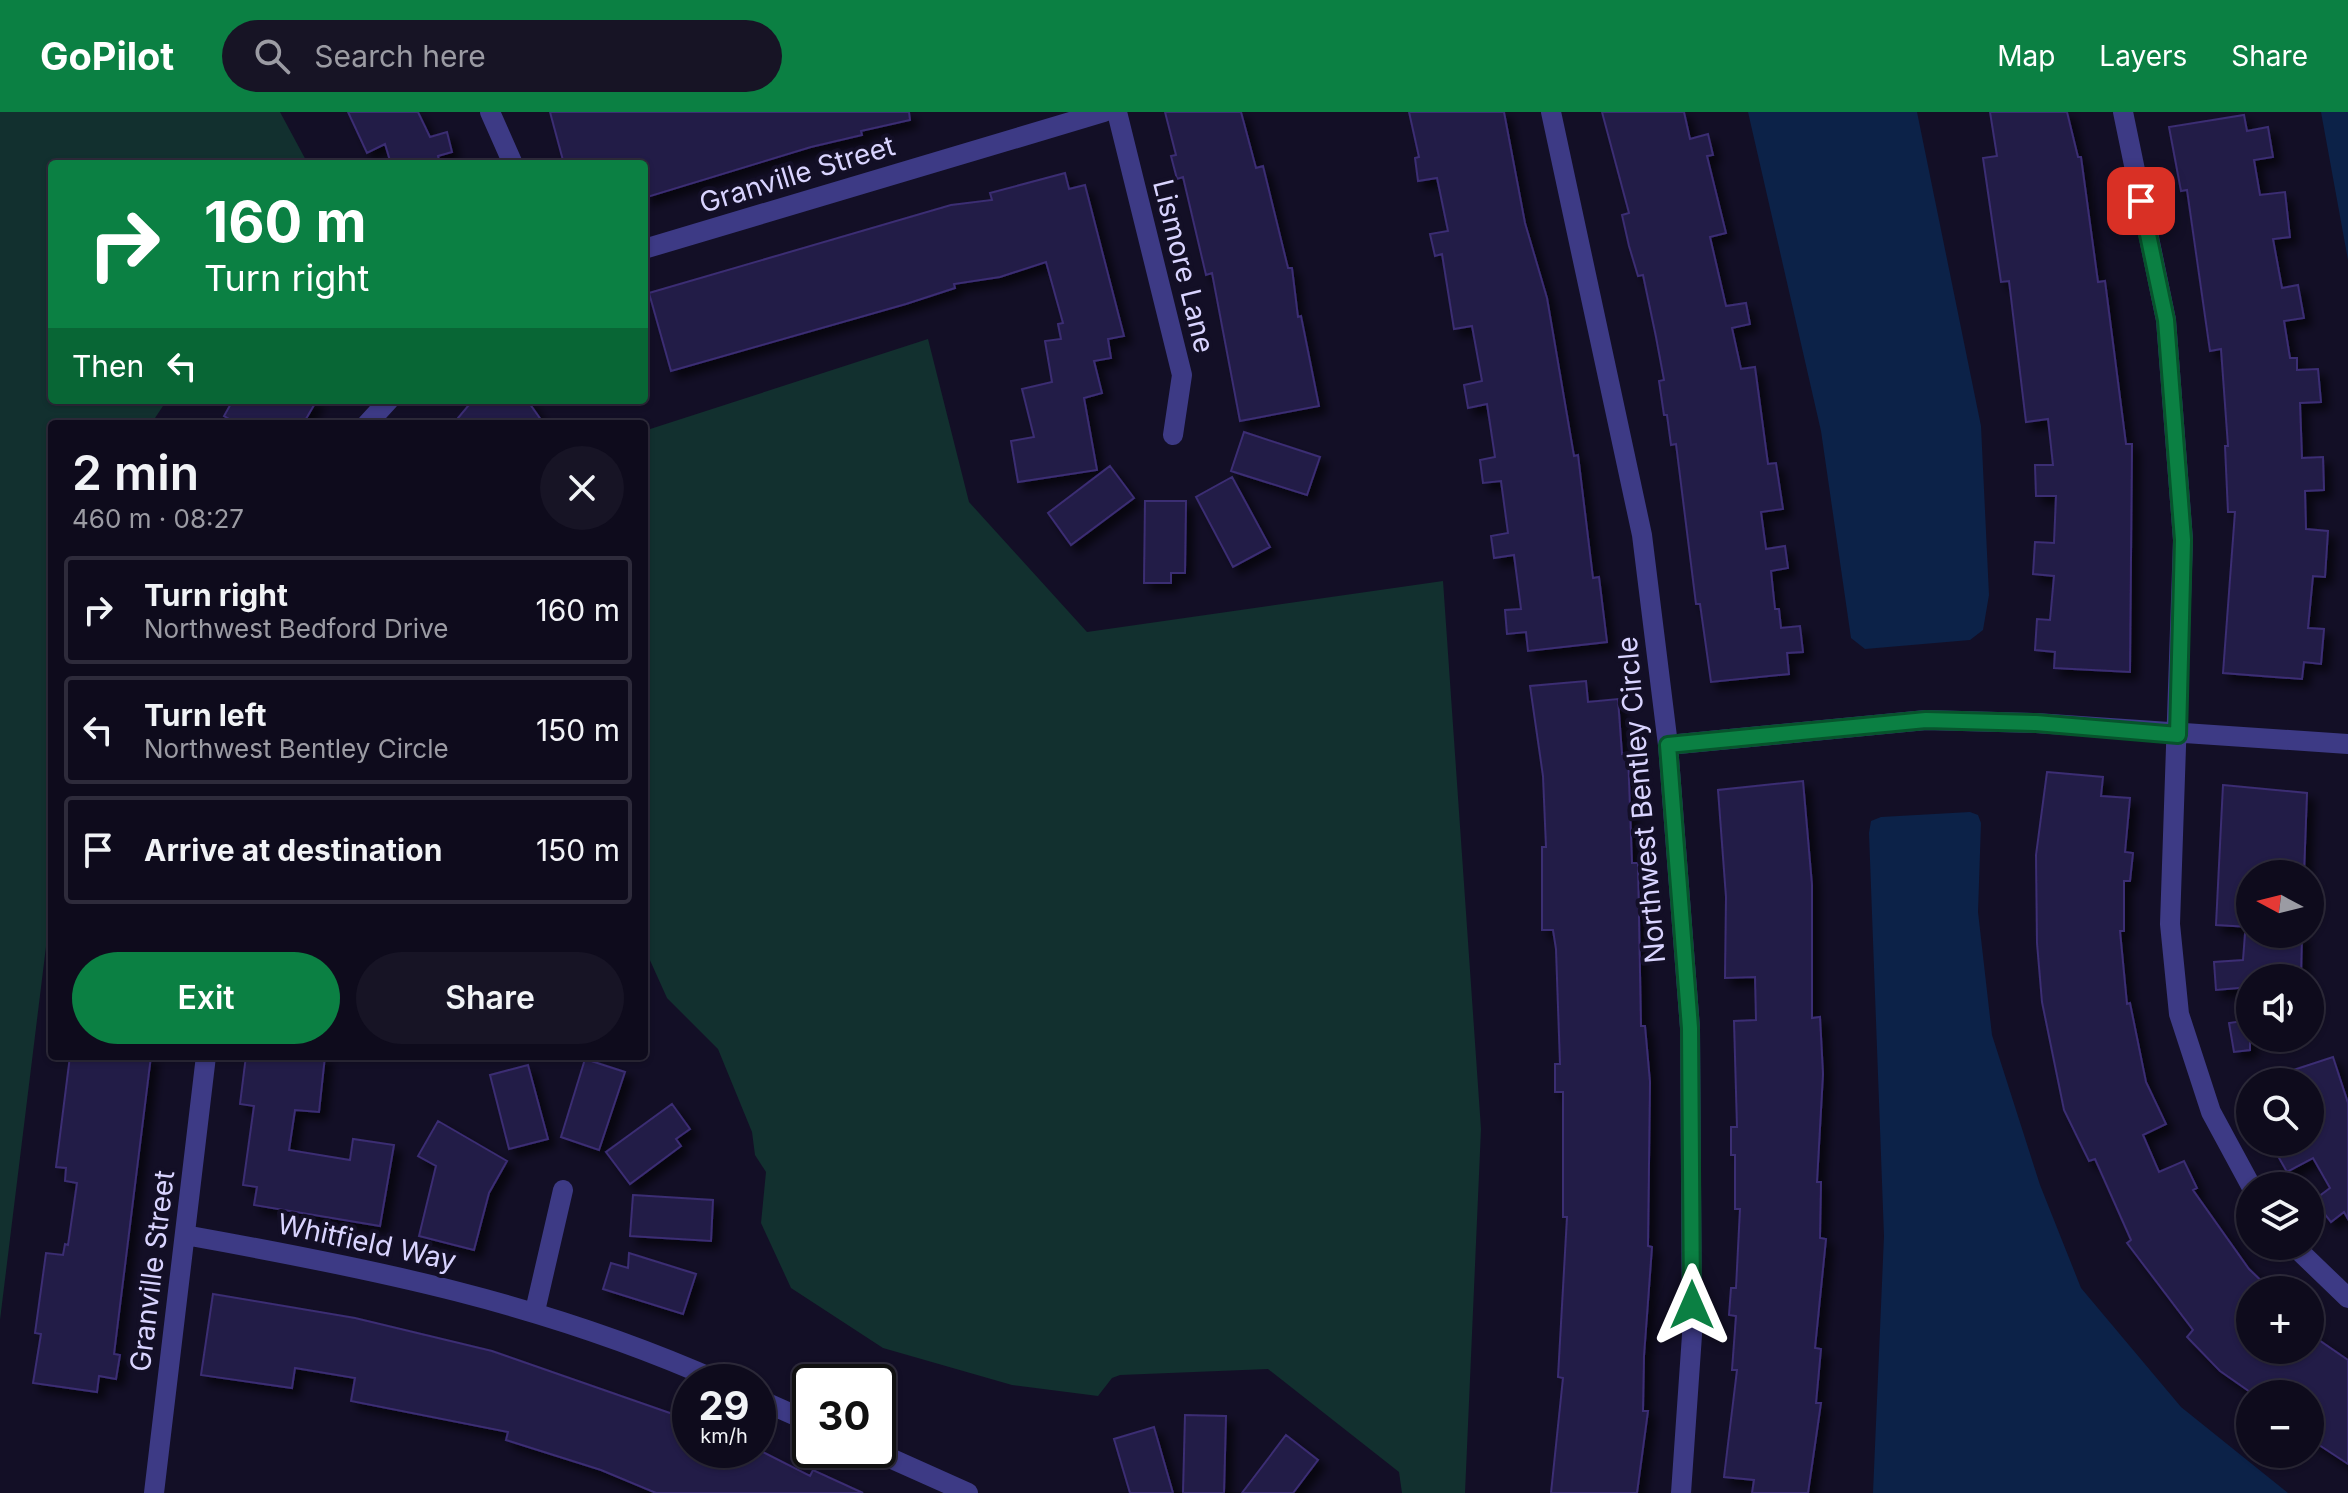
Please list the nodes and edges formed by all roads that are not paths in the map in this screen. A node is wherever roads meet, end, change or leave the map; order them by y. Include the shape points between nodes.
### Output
1 (490, 112) edge
2 (1104, 112) edge
3 (1117, 112) edge
4 (1551, 112) edge
5 (2123, 112) edge
6 (511, 160) edge
7 (648, 248) edge
8 (385, 404) edge
9 (371, 420) edge
10 (1173, 435) dead end
11 (2178, 735) junction
12 (2348, 744) edge
13 (1668, 745) junction
14 (206, 1060) edge
15 (2243, 1172) edge
16 (563, 1190) dead end
17 (185, 1235) junction
18 (2309, 1260) edge
19 (2348, 1298) edge
20 (535, 1311) junction
21 (674, 1364) edge
22 (896, 1461) edge
23 (154, 1493) edge
24 (968, 1493) edge
25 (1681, 1493) edge

1 - 6 street
2 - 7 street, Granville Street
3 - 10 street, Lismore Lane via 1182,375
4 - 13 street, Northwest Bentley Circle via 1642,535
5 - 11 street via 2166,320 2183,540
8 - 9 street
11 - 12 street
11 - 13 street via 1926,720
11 - 15 street via 2170,924 2179,1014 2211,1112
13 - 25 street, Northwest Bentley Circle via 1690,1028 1692,1335
14 - 17 street, Granville Street
16 - 20 street
17 - 20 street, Whitfield Way via 380,1271
17 - 23 street, Granville Street
18 - 19 street
20 - 21 street, Whitfield Way
22 - 24 street

